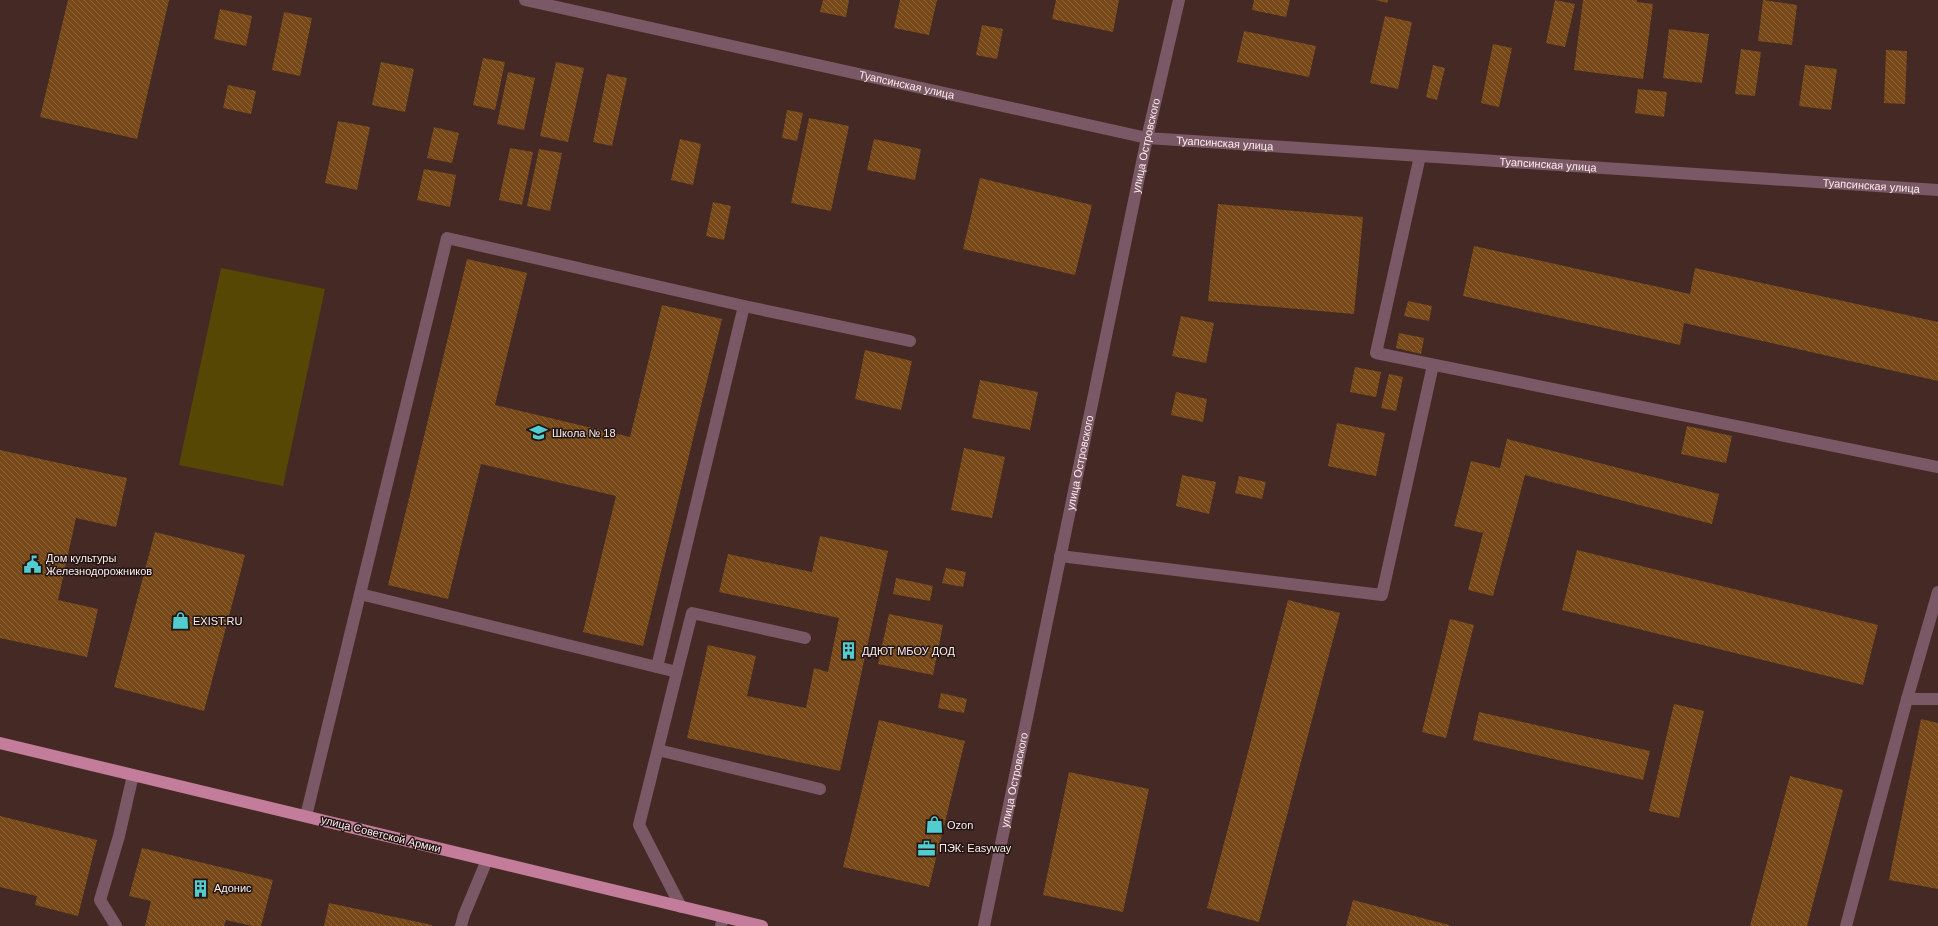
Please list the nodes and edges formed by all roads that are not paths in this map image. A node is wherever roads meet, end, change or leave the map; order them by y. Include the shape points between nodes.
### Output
1 (525, 0) edge
2 (1179, 0) edge
3 (1147, 138) junction
4 (1420, 156) junction
5 (1938, 190) edge
6 (744, 306) junction
7 (910, 341) dead end
8 (1433, 365) junction
9 (1938, 466) edge
10 (1060, 556) junction
11 (1938, 592) edge
12 (360, 594) junction
13 (805, 638) dead end
14 (656, 667) junction
15 (677, 672) junction
16 (1908, 699) junction
17 (1938, 699) edge
18 (0, 743) edge
19 (658, 750) junction
20 (133, 775) junction
21 (820, 789) dead end
22 (306, 816) junction
23 (487, 860) junction
24 (681, 907) junction
25 (722, 921) edge
26 (116, 926) edge
27 (461, 926) edge
28 (762, 926) edge
29 (984, 926) edge
30 (1846, 926) edge

1 - 3 street, Туапсинская улица
2 - 3 street, улица Островского
3 - 4 street, Туапсинская улица
3 - 10 street, улица Островского
4 - 5 street, Туапсинская улица
4 - 8 street via 1376,353
6 - 7 street
6 - 12 street via 447,238
6 - 14 street
8 - 9 street
8 - 10 street via 1382,595
10 - 29 street, улица Островского
11 - 16 street
12 - 14 street
12 - 22 street
13 - 15 street via 692,613
14 - 15 street
15 - 19 street
16 - 17 street
16 - 30 street
18 - 20 main road, улица Советской Армии
19 - 21 street
19 - 24 street via 639,825
20 - 22 main road, улица Советской Армии
20 - 26 street via 119,836 100,900
22 - 23 main road, улица Советской Армии
23 - 24 main road, улица Советской Армии
23 - 27 street
24 - 25 main road, улица Советской Армии
25 - 28 main road, улица Советской Армии

